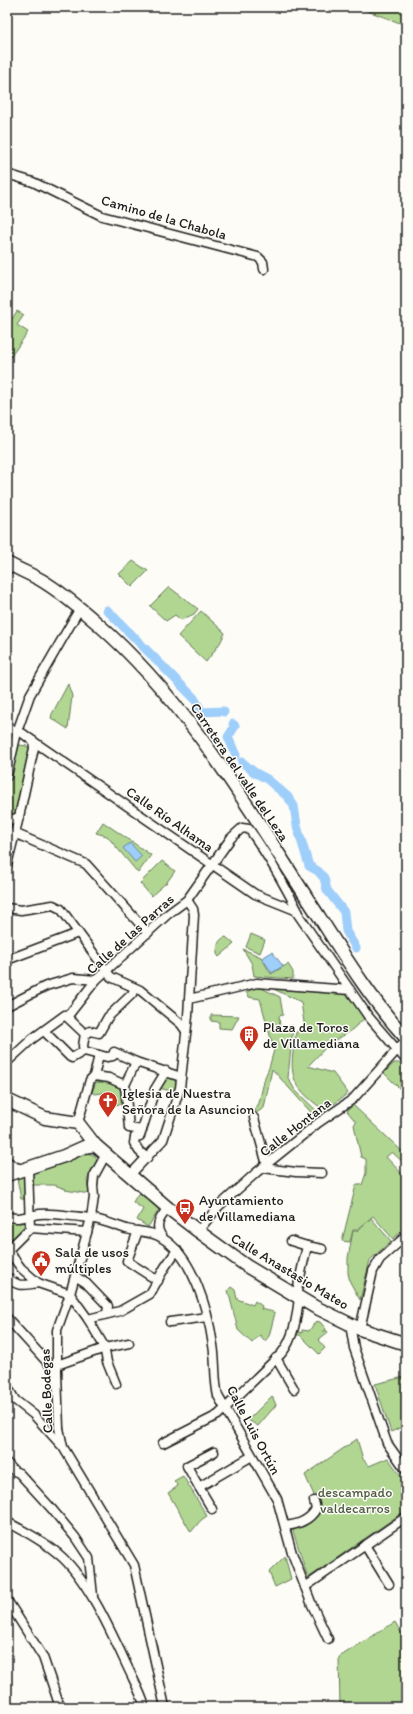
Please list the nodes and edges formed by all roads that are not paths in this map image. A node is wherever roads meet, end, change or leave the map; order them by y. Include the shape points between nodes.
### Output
1 (7, 174) edge
2 (264, 269) dead end
3 (7, 563) edge
4 (80, 608) junction
5 (7, 728) edge
6 (18, 732) junction
7 (31, 739) junction
8 (14, 747) junction
9 (7, 776) edge
10 (19, 817) junction
11 (7, 820) edge
12 (15, 830) junction
13 (212, 864) junction
14 (7, 865) edge
15 (187, 900) junction
16 (7, 908) edge
17 (302, 920) junction
18 (78, 933) junction
19 (148, 933) junction
20 (7, 958) edge
21 (106, 971) junction
22 (96, 980) junction
23 (135, 988) junction
24 (350, 990) junction
25 (189, 1000) junction
26 (7, 1006) edge
27 (67, 1017) junction
28 (44, 1031) junction
29 (186, 1031) junction
30 (85, 1034) junction
31 (404, 1034) edge
32 (84, 1051) junction
33 (397, 1051) junction
34 (99, 1055) junction
35 (406, 1060) edge
36 (7, 1062) edge
37 (136, 1062) junction
38 (166, 1071) junction
39 (94, 1076) junction
40 (181, 1077) junction
41 (125, 1085) junction
42 (7, 1100) edge
43 (254, 1118) dead end
44 (78, 1123) junction
45 (142, 1130) junction
46 (95, 1144) junction
47 (106, 1154) junction
48 (147, 1158) junction
49 (7, 1161) edge
50 (265, 1166) junction
51 (26, 1169) junction
52 (322, 1173) dead end
53 (131, 1174) junction
54 (7, 1175) edge
55 (168, 1208) junction
56 (7, 1216) edge
57 (29, 1217) junction
58 (91, 1218) junction
59 (30, 1228) junction
60 (138, 1231) junction
61 (198, 1231) junction
62 (87, 1232) junction
63 (406, 1236) edge
64 (163, 1238) junction
65 (291, 1241) dead end
66 (406, 1241) edge
67 (307, 1246) junction
68 (322, 1249) dead end
69 (7, 1250) edge
70 (177, 1250) junction
71 (75, 1276) junction
72 (7, 1277) edge
73 (158, 1281) junction
74 (38, 1283) junction
75 (70, 1294) junction
76 (298, 1296) junction
77 (107, 1314) junction
78 (206, 1317) junction
79 (7, 1318) edge
80 (88, 1319) junction
81 (170, 1322) dead end
82 (358, 1328) junction
83 (129, 1343) dead end
84 (406, 1344) edge
85 (104, 1348) junction
86 (276, 1358) junction
87 (57, 1369) junction
88 (116, 1384) dead end
89 (7, 1386) edge
90 (294, 1389) dead end
91 (225, 1409) junction
92 (163, 1443) dead end
93 (63, 1447) junction
94 (214, 1452) dead end
95 (252, 1456) junction
96 (7, 1463) edge
97 (406, 1470) edge
98 (199, 1487) junction
99 (314, 1501) dead end
100 (212, 1509) dead end
101 (406, 1517) edge
102 (7, 1522) edge
103 (285, 1526) junction
104 (365, 1544) junction
105 (389, 1584) dead end
106 (305, 1586) junction
107 (7, 1600) edge
108 (94, 1600) junction
109 (328, 1639) dead end
110 (60, 1707) edge
111 (145, 1707) edge
112 (165, 1707) edge

1 - 2 street, Camino de la Chabola via 33,182 102,216 258,256 263,262
3 - 4 main road, Carretera del valle del Leza via 42,580
4 - 6 street via 30,695
4 - 31 main road, Carretera del valle del Leza via 125,648 184,715 338,946
5 - 6 street
6 - 7 street, Calle Río Alhama
6 - 8 street
7 - 8 street via 22,736
7 - 10 street via 34,748
7 - 13 street, Calle Río Alhama
8 - 9 street
10 - 11 street
10 - 12 street
11 - 12 street via 12,822
12 - 14 street
12 - 19 street via 86,864
13 - 15 street, Calle de las Parras
13 - 17 street, Calle Río Alhama via 255,894 295,910
13 - 17 street, Calle de las Parras via 231,838 242,828 249,829 286,888
15 - 19 street, Calle de las Parras
15 - 25 street via 194,914
16 - 18 street via 20,910 53,905 61,909
17 - 24 street
18 - 20 street
18 - 21 street
19 - 21 street, Calle de las Parras
21 - 22 street, Calle de las Parras
21 - 23 street
22 - 26 street via 73,978 46,986
22 - 27 street, Calle de las Parras
23 - 29 street via 150,997
23 - 30 street via 108,1018 99,1033 90,1031
24 - 25 street via 257,983
24 - 33 street
25 - 29 street
27 - 28 street, Calle de las Parras via 66,1015
27 - 30 street
28 - 32 street via 72,1058
28 - 36 street, Calle de las Parras
29 - 40 street
30 - 32 street
31 - 33 street, Calle Hontana
32 - 34 street
33 - 35 street
33 - 50 street, Calle Hontana via 352,1099
34 - 37 street via 113,1056 114,1052
34 - 39 street
37 - 38 street
37 - 41 street
38 - 40 street
38 - 45 street via 155,1089
39 - 41 street via 109,1078
39 - 44 street via 90,1080
40 - 48 street via 163,1140
41 - 45 street via 129,1128
42 - 44 main road via 45,1118
43 - 50 street
44 - 46 main road, Calle Anastasio Mateo
45 - 48 street via 134,1143
46 - 47 main road, Calle Anastasio Mateo
46 - 51 main road
47 - 53 main road, Calle Anastasio Mateo
47 - 58 street, Calle Bodegas via 94,1176
48 - 53 street
49 - 51 street via 16,1167
50 - 52 street via 296,1172
50 - 61 street, Calle Hontana via 220,1206
51 - 54 main road
51 - 57 street via 30,1194
53 - 55 main road, Calle Anastasio Mateo
55 - 61 main road, Calle Anastasio Mateo
55 - 64 street via 157,1226 158,1233
56 - 57 street, Calle Luis Ortún
57 - 58 street, Calle Luis Ortún via 39,1214
57 - 59 street
58 - 60 street, Calle Luis Ortún
58 - 62 street, Calle Bodegas
59 - 62 street
59 - 69 street
60 - 64 street, Calle Luis Ortún
60 - 73 street via 127,1261
61 - 76 main road, Calle Anastasio Mateo via 248,1266
62 - 71 street, Calle Bodegas
63 - 82 street via 373,1271
64 - 70 street, Calle Luis Ortún
65 - 67 street
66 - 82 street via 381,1264
67 - 68 street
67 - 76 street
69 - 74 street via 21,1268
70 - 73 street
70 - 78 street, Calle Luis Ortún via 191,1272
71 - 75 street, Calle Bodegas
71 - 77 street via 86,1283 108,1306
72 - 74 street via 14,1284 21,1286
73 - 77 street via 150,1294 120,1311
74 - 75 street
75 - 80 street
75 - 87 street, Calle Bodegas via 57,1330
76 - 82 main road, Calle Anastasio Mateo
76 - 86 street via 292,1334 286,1348
77 - 80 street
78 - 81 street
78 - 91 street, Calle Luis Ortún via 213,1346 215,1383
79 - 87 street
80 - 85 street
82 - 84 main road, Calle Anastasio Mateo
82 - 97 street via 354,1348 387,1443
83 - 85 street
85 - 87 street
85 - 88 street
86 - 90 street
86 - 91 street
87 - 93 street, Calle Bodegas via 59,1428
89 - 93 street via 15,1400 34,1415
91 - 92 street
91 - 95 street, Calle Luis Ortún
93 - 112 street, Calle Bodegas via 134,1565
94 - 98 street via 187,1466
95 - 98 street
95 - 103 street, Calle Luis Ortún via 277,1499
96 - 108 street via 51,1508 89,1558
98 - 100 street
99 - 103 street via 316,1510 310,1517
101 - 104 street
102 - 108 street via 31,1535 63,1558
103 - 106 street, Calle Luis Ortún
104 - 105 street
104 - 106 street
106 - 109 street, Calle Luis Ortún
107 - 110 street via 43,1657
108 - 111 street via 122,1654

